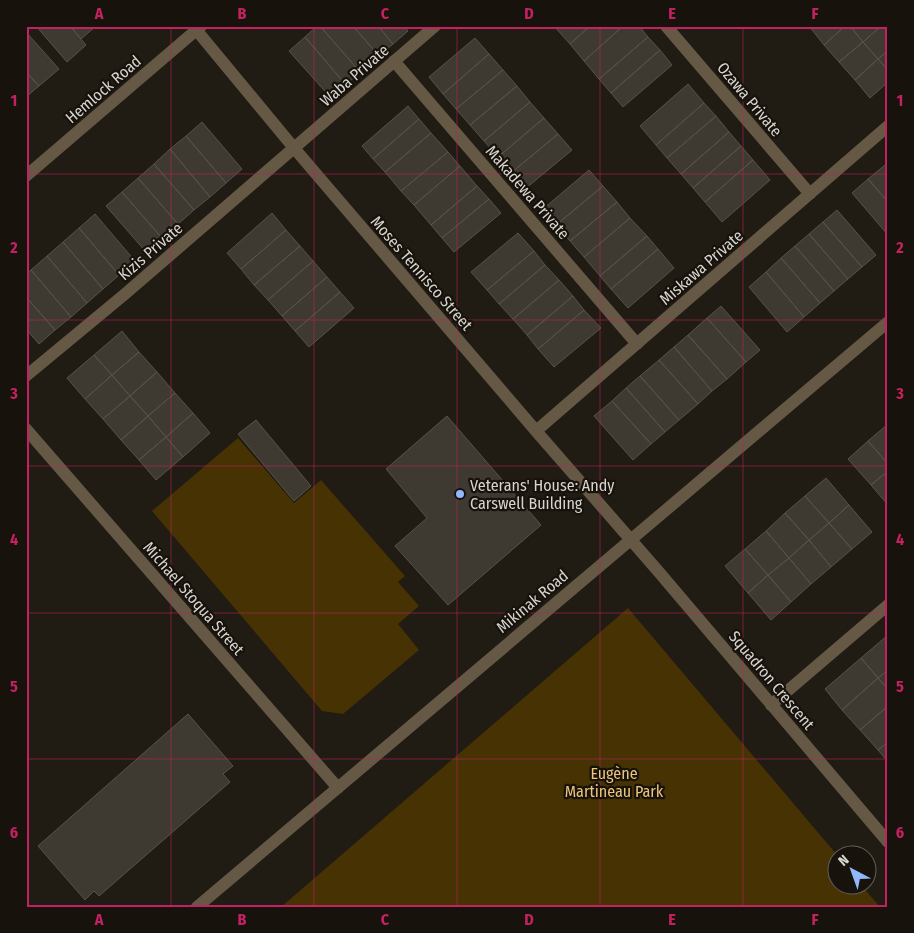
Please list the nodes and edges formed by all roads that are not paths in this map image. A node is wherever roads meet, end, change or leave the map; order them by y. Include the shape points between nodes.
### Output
1 (435, 26) edge
2 (666, 26) edge
3 (197, 28) edge
4 (394, 62) junction
5 (888, 126) edge
6 (294, 148) junction
7 (26, 176) edge
8 (810, 194) junction
9 (888, 322) edge
10 (637, 344) junction
11 (26, 376) edge
12 (26, 429) edge
13 (536, 431) junction
14 (630, 539) junction
15 (888, 605) edge
16 (771, 705) junction
17 (338, 788) junction
18 (888, 842) edge
19 (197, 907) edge

1 - 4 street, Waba Private
2 - 8 street, Ozawa Private
3 - 6 street, Moses Tennisco Street
3 - 7 street, Hemlock Road
4 - 6 street, Waba Private
4 - 10 street, Makadewa Private
5 - 8 street, Miskawa Private
6 - 11 street, Kizis Private
6 - 13 street, Moses Tennisco Street
8 - 10 street, Miskawa Private
9 - 14 street, Mikinak Road
10 - 13 street, Miskawa Private
12 - 17 street, Michael Stoqua Street
13 - 14 street, Moses Tennisco Street
14 - 16 street, Squadron Crescent
14 - 17 street, Mikinak Road
15 - 16 street
16 - 18 street, Squadron Crescent
17 - 19 street, Mikinak Road

